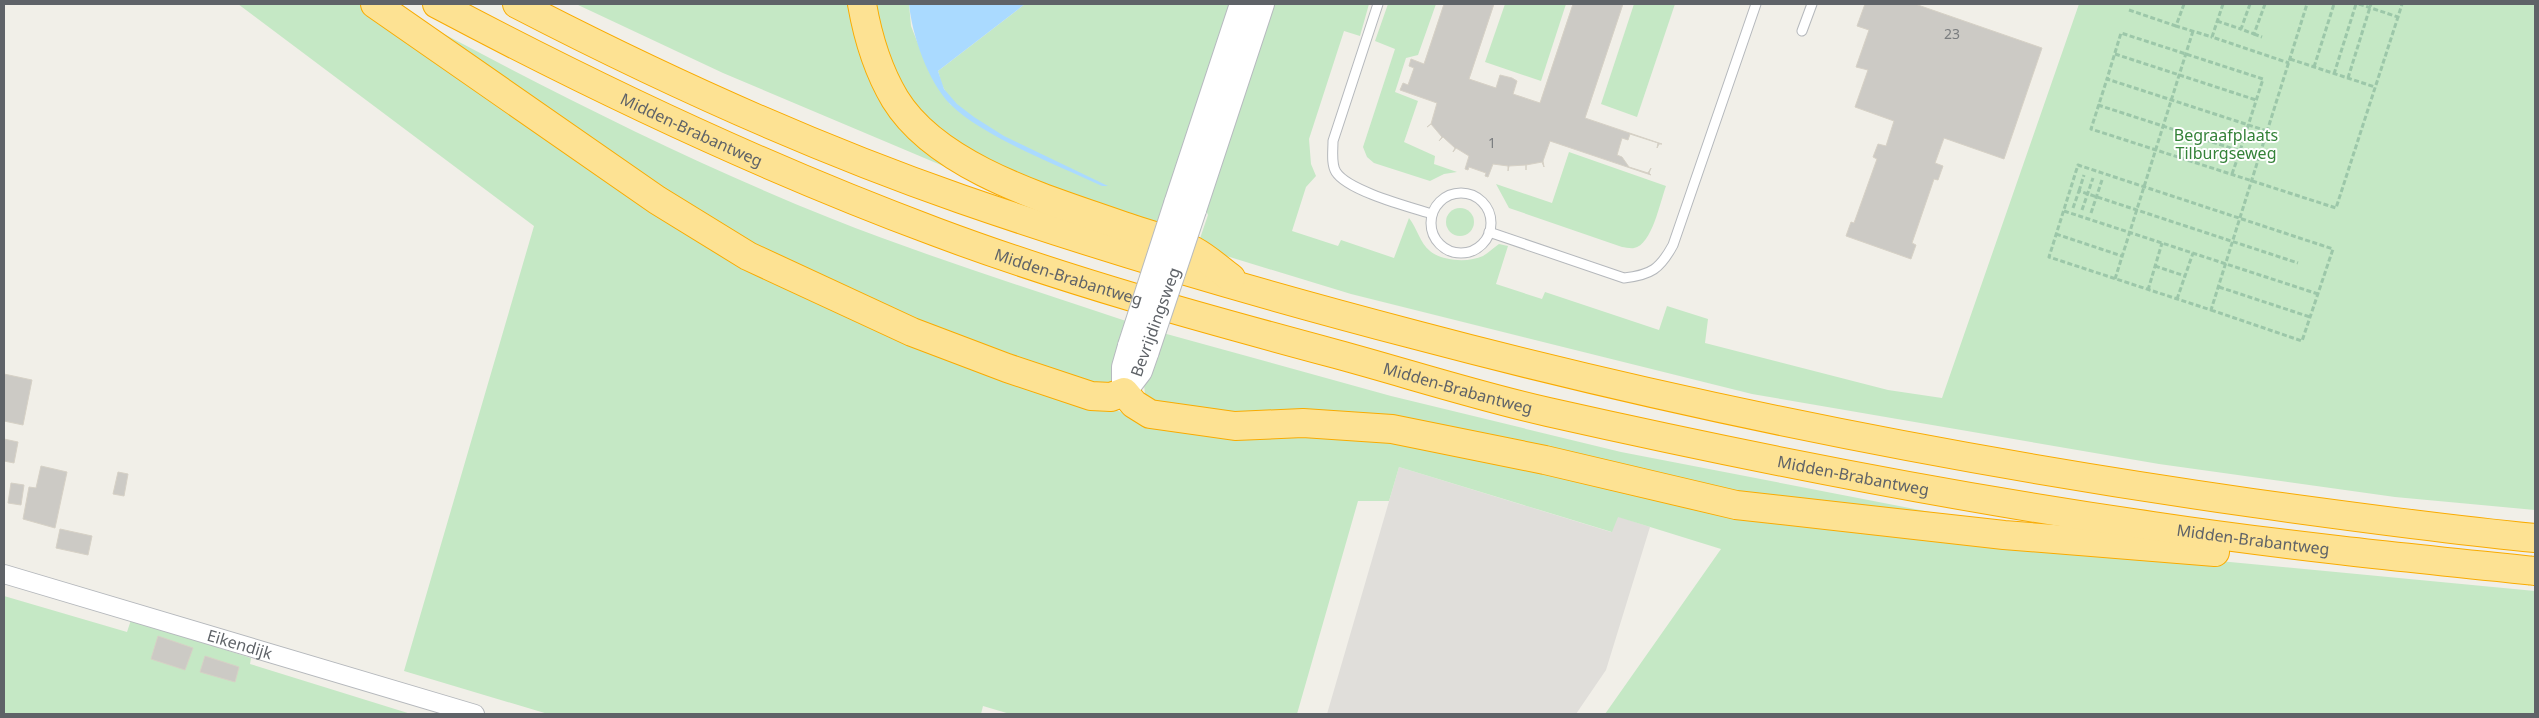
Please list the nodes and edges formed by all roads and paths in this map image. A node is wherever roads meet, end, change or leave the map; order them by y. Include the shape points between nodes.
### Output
1 (375, 4) edge
2 (437, 4) edge
3 (517, 4) edge
4 (862, 4) edge
5 (1242, 4) edge
6 (1262, 4) edge
7 (1378, 4) edge
8 (1756, 4) edge
9 (1812, 4) edge
10 (2184, 4) edge
11 (2223, 4) edge
12 (2250, 4) edge
13 (2265, 4) edge
14 (2307, 4) edge
15 (2334, 4) edge
16 (2357, 4) edge
17 (2402, 4) edge
18 (2370, 6) edge
19 (2129, 10) dead end
20 (2398, 17) junction
21 (2217, 21) junction
22 (2176, 26) junction
23 (2241, 29) junction
24 (1802, 31) dead end
25 (2193, 31) junction
26 (2254, 34) junction
27 (2262, 36) dead end
28 (2212, 37) junction
29 (2186, 53) junction
30 (2115, 54) junction
31 (2289, 61) junction
32 (2314, 67) junction
33 (2334, 74) junction
34 (2179, 75) junction
35 (2348, 78) junction
36 (2107, 79) junction
37 (2375, 87) junction
38 (2171, 100) junction
39 (2256, 100) junction
40 (2098, 105) junction
41 (2248, 125) junction
42 (2163, 126) junction
43 (2267, 131) junction
44 (2155, 150) junction
45 (2240, 151) junction
46 (2232, 174) junction
47 (2084, 175) dead end
48 (2093, 178) dead end
49 (2102, 180) dead end
50 (2252, 181) junction
51 (2144, 186) junction
52 (2079, 190) junction
53 (2088, 194) junction
54 (2097, 197) junction
55 (1185, 207) junction
56 (2073, 208) dead end
57 (2082, 210) dead end
58 (2136, 210) junction
59 (2064, 211) junction
60 (2091, 213) dead end
61 (1432, 214) junction
62 (2240, 218) junction
63 (1489, 232) junction
64 (2129, 232) junction
65 (2056, 234) junction
66 (2233, 241) junction
67 (2162, 243) junction
68 (2193, 253) junction
69 (2122, 256) junction
70 (2298, 262) dead end
71 (2226, 264) junction
72 (2155, 266) junction
73 (2185, 276) junction
74 (2115, 279) junction
75 (2219, 287) junction
76 (2148, 290) junction
77 (1251, 291) junction
78 (2318, 294) junction
79 (2177, 299) junction
80 (2212, 310) junction
81 (2310, 317) junction
82 (1124, 392) junction
83 (2535, 538) edge
84 (2359, 553) junction
85 (2535, 571) edge
86 (4, 574) edge
87 (476, 714) edge

1 - 82 highway via 657,200 748,256 912,332 1006,368 1091,396 1111,397
2 - 84 highway, Midden-Brabantweg via 609,92 781,171 940,234 1129,296 1243,329 1542,410 1727,450 1965,496 2154,527
3 - 77 highway via 798,135 959,198
4 - 77 highway via 868,41 896,101 917,126 940,144 968,164 1000,180 1194,251
5 - 55 main road, Bevrijdingsweg
6 - 55 main road, Bevrijdingsweg
7 - 61 lane via 1333,142 1333,165 1337,173 1361,189
8 - 63 lane via 1673,245 1663,262 1645,276 1624,278
9 - 24 lane
10 - 22 path
11 - 21 path
12 - 23 path
13 - 26 path
14 - 31 path
15 - 32 path
16 - 18 path
16 - 33 path
17 - 20 path
18 - 20 path
18 - 35 path
19 - 22 path
20 - 37 path
21 - 23 path
21 - 28 path
22 - 25 path
23 - 26 path
25 - 28 path
25 - 29 path
26 - 27 path
28 - 31 path
29 - 30 path via 2121,33
29 - 34 path
29 - 39 path via 2263,79
30 - 34 path
30 - 36 path
31 - 32 path
31 - 43 path
32 - 33 path
33 - 35 path
34 - 38 path
34 - 39 path
35 - 37 path
36 - 38 path
36 - 40 path
37 - 50 path via 2336,208
38 - 41 path
38 - 42 path
39 - 41 path
40 - 42 path
40 - 44 path via 2090,129
41 - 43 path
41 - 45 path
42 - 44 path
42 - 45 path
43 - 50 path
44 - 46 path
44 - 51 path
45 - 46 path
46 - 50 path
47 - 52 path
48 - 53 path
49 - 54 path
50 - 62 path
51 - 58 path
51 - 59 path via 2078,165
51 - 62 path
52 - 53 path
52 - 56 path
53 - 54 path
53 - 57 path
54 - 58 path
54 - 60 path
55 - 82 main road, Bevrijdingsweg, bridge via 1138,348 1124,367
58 - 64 path
58 - 66 path
59 - 64 path
59 - 65 path
61 - 63 lane via 1452,195 1470,195 1485,206
61 - 63 lane via 1430,223 1436,241 1451,252 1478,248
62 - 66 path
62 - 78 path via 2333,249
64 - 67 path
64 - 69 path
65 - 69 path
65 - 74 path via 2049,257
66 - 70 path
66 - 71 path
67 - 68 path
67 - 72 path
68 - 71 path
68 - 73 path
69 - 74 path
71 - 75 path
71 - 78 path
72 - 73 path
72 - 76 path
73 - 79 path
74 - 76 path
75 - 80 path
75 - 81 path
76 - 79 path
77 - 83 highway via 1627,389 1974,459 2184,493 2448,530
78 - 81 path
79 - 80 path
80 - 81 path via 2302,341
82 - 84 highway via 1134,404 1150,414 1235,426 1303,423 1400,430 1736,505 1985,533 2207,552
84 - 85 highway, Midden-Brabantweg
86 - 87 street, Eikendijk

